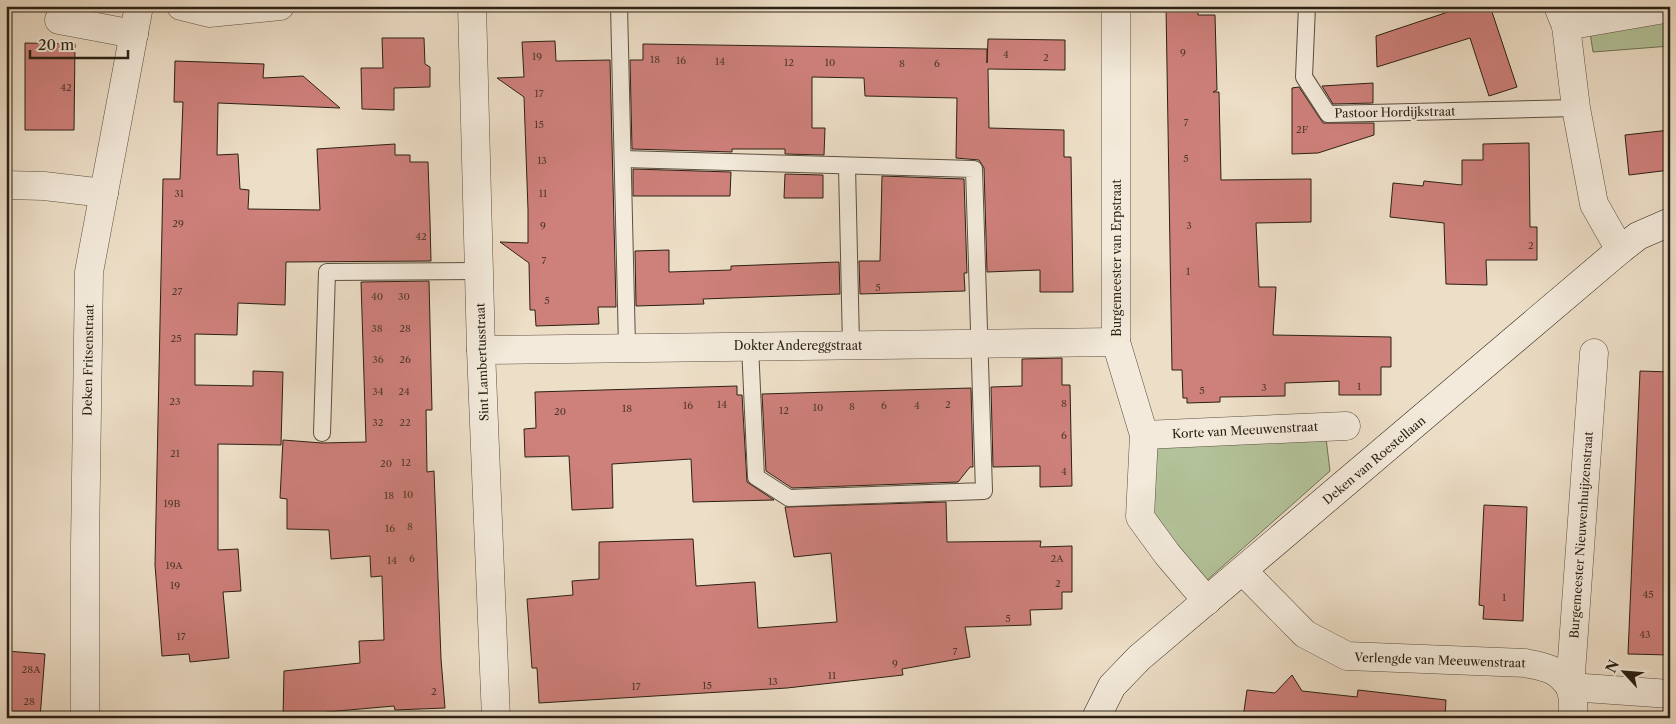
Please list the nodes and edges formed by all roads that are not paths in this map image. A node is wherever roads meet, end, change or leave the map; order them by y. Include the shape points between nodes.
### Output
1 (139, 6) edge
2 (181, 6) edge
3 (280, 6) edge
4 (472, 6) edge
5 (619, 6) edge
6 (1116, 6) edge
7 (1307, 6) edge
8 (1670, 8) edge
9 (1562, 16) edge
10 (59, 20) dead end
11 (134, 34) junction
12 (1576, 108) junction
13 (623, 159) junction
14 (847, 166) junction
15 (6, 185) edge
16 (104, 193) junction
17 (1670, 222) edge
18 (1620, 250) junction
19 (479, 271) junction
20 (1116, 342) junction
21 (980, 344) junction
22 (850, 345) junction
23 (750, 346) junction
24 (627, 347) junction
25 (481, 350) junction
26 (1594, 352) dead end
27 (1346, 426) dead end
28 (322, 433) dead end
29 (1144, 435) junction
30 (1243, 571) junction
31 (1208, 601) junction
32 (1570, 687) junction
33 (1670, 694) edge
34 (85, 718) edge
35 (496, 718) edge
36 (1096, 718) edge
37 (1573, 718) edge

1 - 11 street, Deken Fritsenstraat
2 - 3 street via 209,14
4 - 19 street, Sint Lambertusstraat
5 - 13 lane
6 - 20 street, Burgemeester van Erpstraat
7 - 12 lane, Pastoor Hordijkstraat via 1304,77 1328,114
8 - 9 street
9 - 12 street
10 - 11 street
11 - 16 street, Deken Fritsenstraat
12 - 18 street via 1594,204
13 - 14 lane
13 - 24 lane
14 - 21 lane via 974,169
14 - 22 lane
15 - 16 street
16 - 34 street, Deken Fritsenstraat via 89,272
17 - 18 street, Deken van Roestellaan via 1638,236
18 - 30 street, Deken van Roestellaan
19 - 25 street, Sint Lambertusstraat
19 - 28 lane via 327,272
20 - 21 street, Dokter Andereggstraat
20 - 29 street, Burgemeester van Erpstraat
21 - 22 street, Dokter Andereggstraat
21 - 23 lane via 984,491 789,498 756,478
22 - 23 street, Dokter Andereggstraat
23 - 24 street, Dokter Andereggstraat
24 - 25 street, Dokter Andereggstraat
25 - 35 street, Sint Lambertusstraat
26 - 32 street, Burgemeester Nieuwenhuijzenstraat
27 - 29 street, Korte van Meeuwenstraat
29 - 31 street, Burgemeester van Erpstraat via 1140,517
30 - 31 street, Deken van Roestellaan
30 - 32 street, Verlengde van Meeuwenstraat via 1305,634 1348,656 1526,663 1552,669 1562,675
31 - 36 street, Deken van Roestellaan via 1139,658 1112,686
32 - 33 street
32 - 37 street, Burgemeester Nieuwenhuijzenstraat

